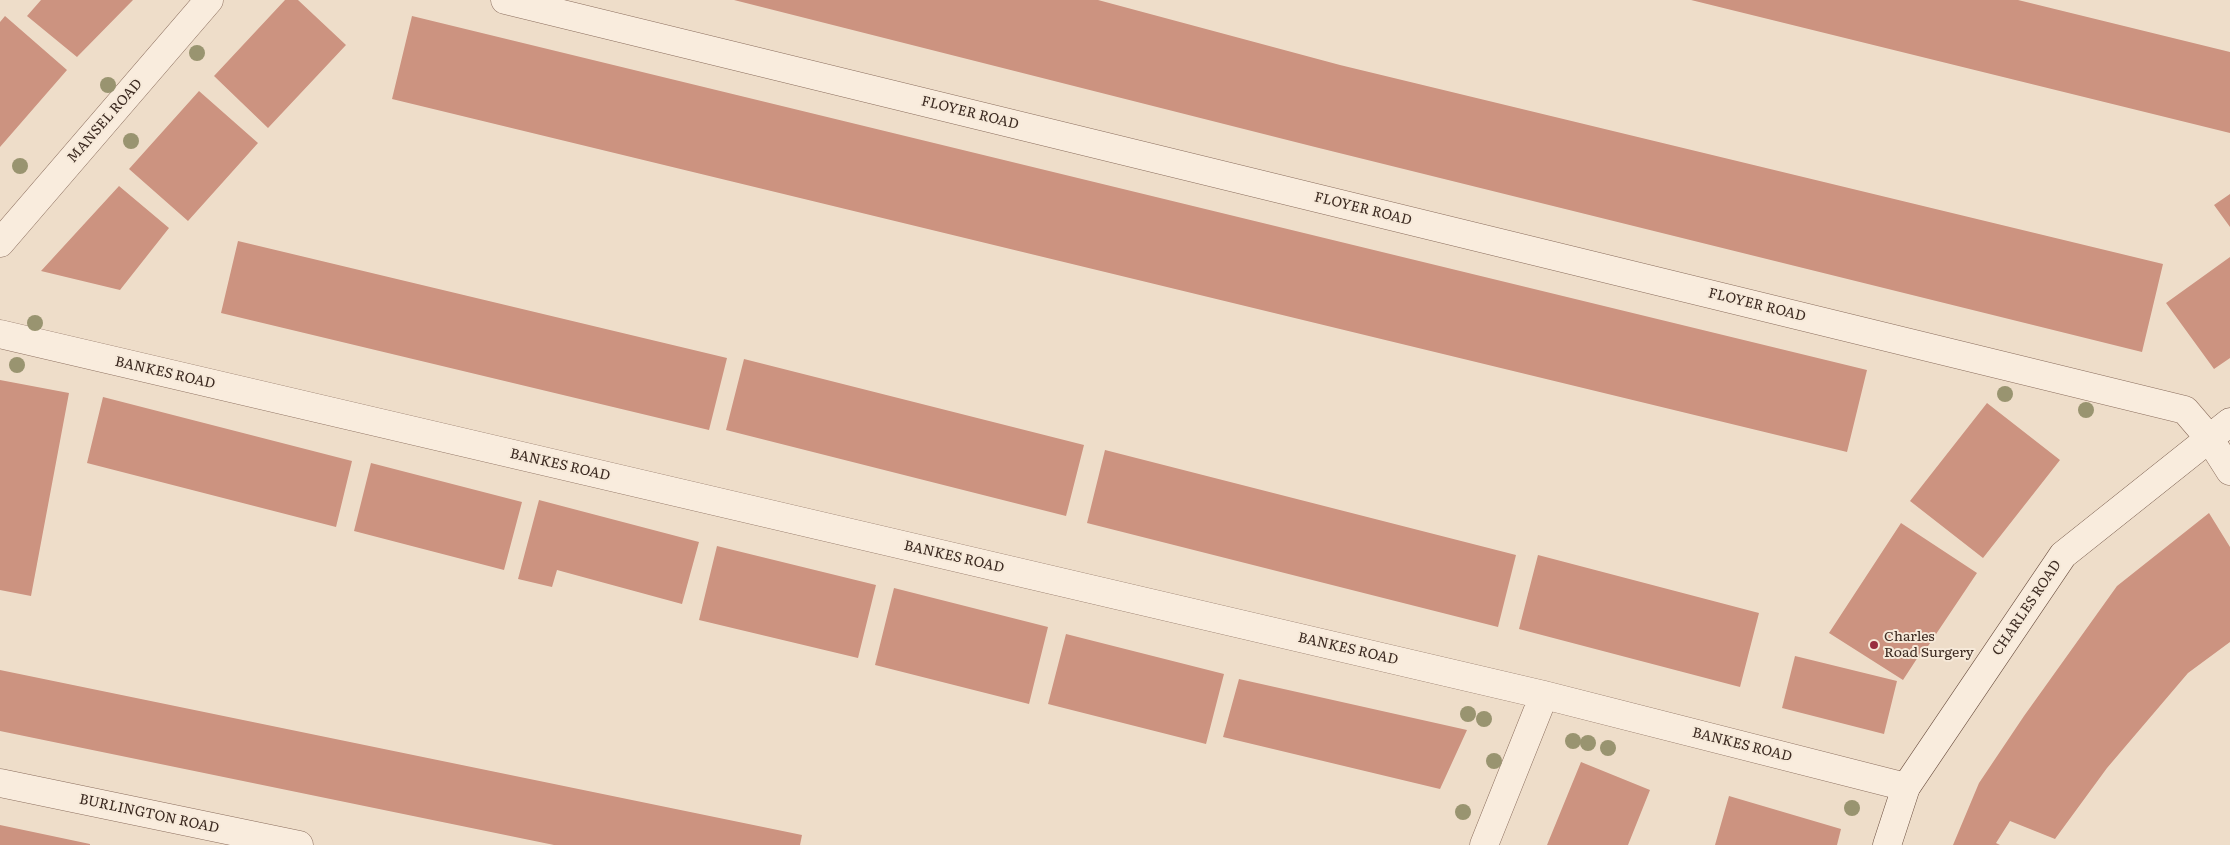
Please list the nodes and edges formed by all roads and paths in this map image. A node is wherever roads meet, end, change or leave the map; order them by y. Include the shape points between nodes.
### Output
1 (210, 0) edge
2 (505, 0) edge
3 (0, 243) edge
4 (0, 334) edge
5 (2220, 430) edge
6 (2230, 471) edge
7 (1544, 695) junction
8 (0, 784) edge
9 (1906, 787) junction
10 (299, 845) edge
11 (1484, 845) edge
12 (1887, 845) edge

1 - 3 street, MANSEL ROAD
2 - 5 street, FLOYER ROAD via 2185,410
4 - 7 street, BANKES ROAD
5 - 6 street, FLOYER ROAD
5 - 9 street, CHARLES ROAD via 2063,555
7 - 9 street, BANKES ROAD
7 - 11 street
8 - 10 street, BURLINGTON ROAD
9 - 12 street, CHARLES ROAD

